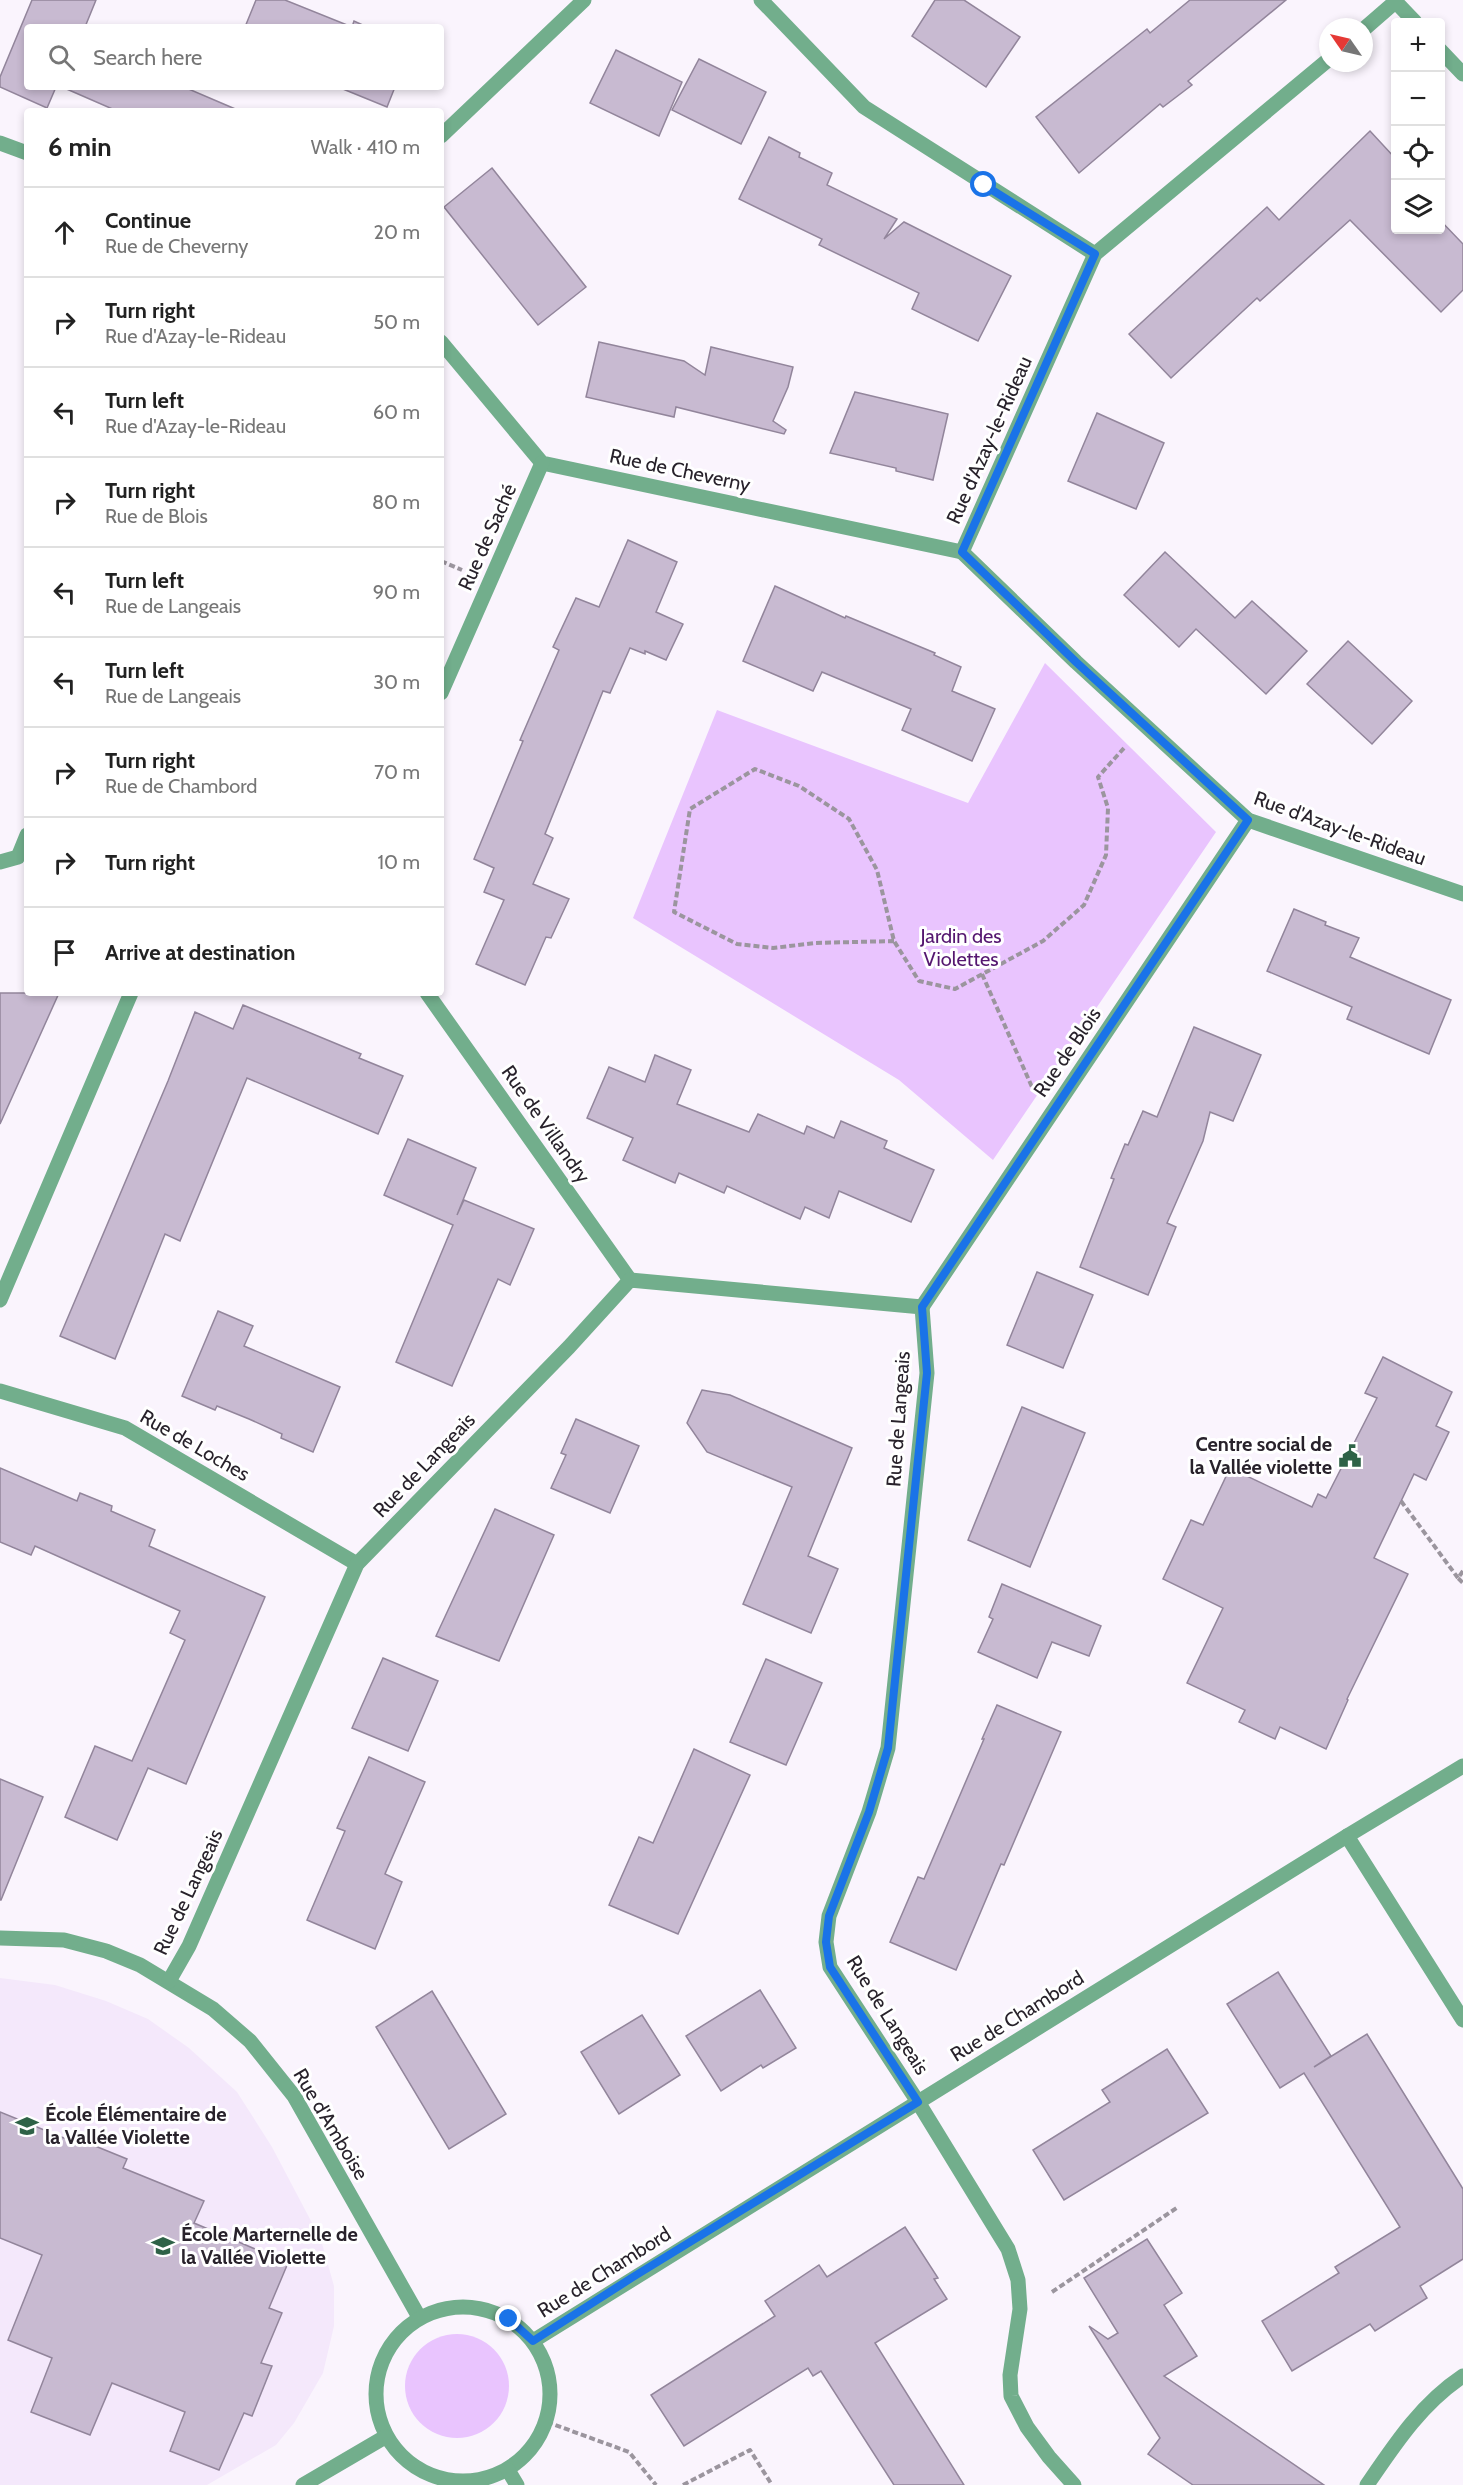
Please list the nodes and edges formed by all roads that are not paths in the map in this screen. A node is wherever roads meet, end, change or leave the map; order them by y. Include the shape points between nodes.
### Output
1 (584, 0) edge
2 (761, 0) edge
3 (1394, 1) edge
4 (1411, 18) edge
5 (1373, 21) edge
6 (1445, 55) edge
7 (1319, 67) edge
8 (1463, 74) edge
9 (444, 133) edge
10 (0, 143) edge
11 (24, 152) edge
12 (1095, 254) junction
13 (444, 346) edge
14 (543, 463) junction
15 (962, 552) junction
16 (444, 686) edge
17 (1248, 820) junction
18 (24, 842) edge
19 (0, 862) edge
20 (1463, 894) edge
21 (130, 996) edge
22 (429, 996) edge
23 (630, 1280) junction
24 (0, 1300) edge
25 (922, 1307) junction
26 (0, 1391) edge
27 (357, 1564) junction
28 (1463, 1766) edge
29 (1347, 1836) junction
30 (0, 1938) edge
31 (169, 1981) junction
32 (1463, 2020) edge
33 (918, 2102) junction
34 (419, 2318) junction
35 (533, 2341) junction
36 (1463, 2376) edge
37 (385, 2437) junction
38 (508, 2470) junction
39 (303, 2485) edge
40 (517, 2485) edge
41 (1074, 2485) edge
42 (1367, 2485) edge

1 - 9 street
2 - 12 street via 864,107
3 - 4 street
3 - 5 street
6 - 8 street
7 - 12 street, Rue d'Azay-le-Rideau
10 - 11 street
12 - 15 street, Rue d'Azay-le-Rideau
13 - 14 street
14 - 15 street, Rue de Cheverny
14 - 16 street, Rue de Saché
15 - 17 street, Rue d'Azay-le-Rideau
17 - 20 street, Rue d'Azay-le-Rideau
17 - 25 street, Rue de Blois
18 - 19 street via 18,857
21 - 24 street
22 - 23 street, Rue de Villandry
23 - 25 street
23 - 27 street, Rue de Langeais
25 - 33 street, Rue de Langeais via 927,1373 888,1748 869,1812 829,1916 826,1942 830,1967
26 - 27 street, Rue de Loches via 126,1428
27 - 31 street, Rue de Langeais via 189,1946
28 - 29 street, Rue de Chambord
29 - 32 street
29 - 33 street, Rue de Chambord
30 - 31 street, Rue d'Amboise via 64,1940 96,1948
31 - 34 street, Rue d'Amboise via 213,2009 250,2041 294,2096
33 - 35 street, Rue de Chambord
33 - 41 street, Rue de Langeais via 1008,2249 1018,2280 1020,2309 1010,2375 1011,2396 1048,2457
34 - 35 street via 448,2307 481,2308 509,2319
34 - 37 street via 392,2342 377,2376 375,2400
35 - 38 street via 545,2362 551,2398 547,2422 537,2442
36 - 42 street via 1423,2408
37 - 38 street via 415,2469 448,2482 477,2481
37 - 39 street
38 - 40 street

